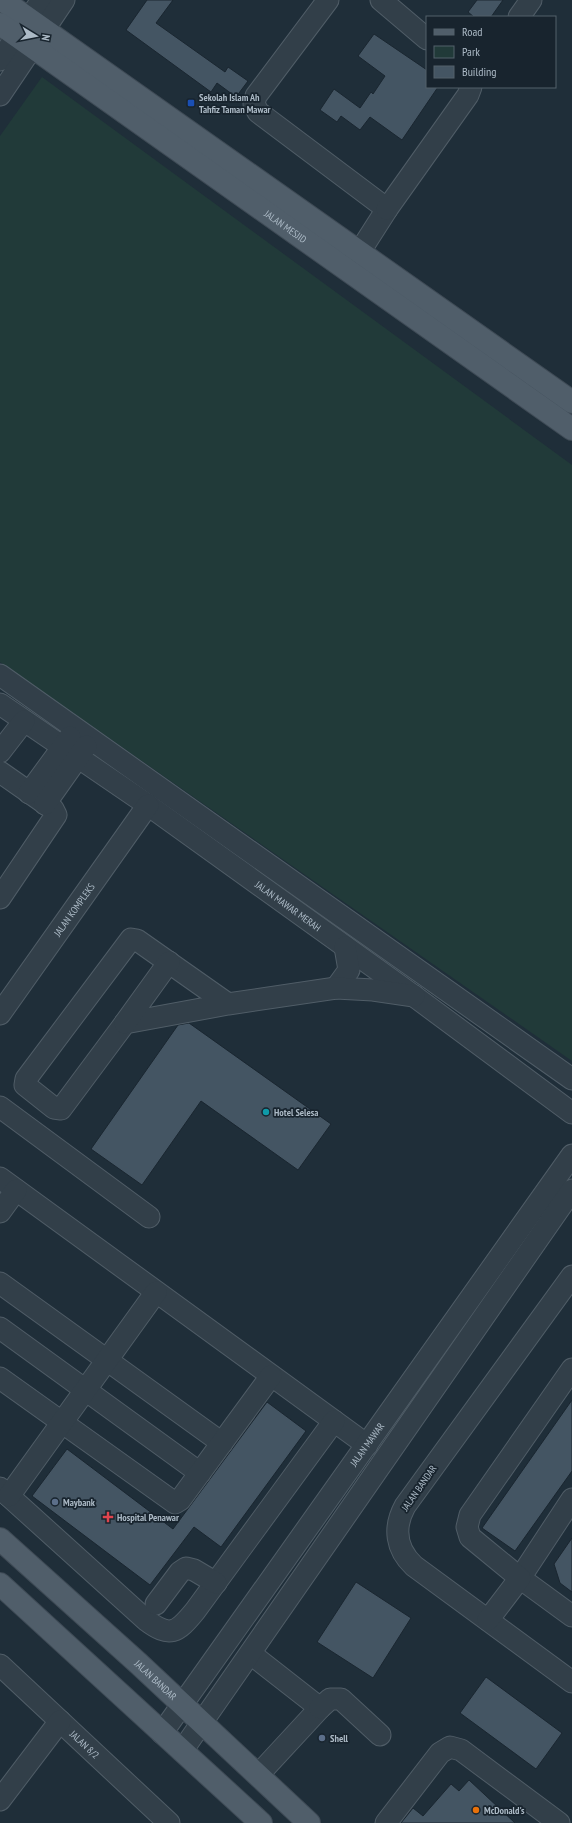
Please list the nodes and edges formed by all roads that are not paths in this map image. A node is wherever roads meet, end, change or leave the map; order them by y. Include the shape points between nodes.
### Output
1 (2, 0) edge
2 (42, 0) edge
3 (64, 0) edge
4 (328, 0) edge
5 (381, 0) edge
6 (531, 0) edge
7 (520, 16) edge
8 (24, 31) edge
9 (426, 38) edge
10 (0, 60) edge
11 (471, 88) edge
12 (0, 95) edge
13 (387, 209) junction
14 (360, 251) junction
15 (348, 270) junction
16 (572, 402) edge
17 (572, 429) edge
18 (0, 675) edge
19 (0, 704) edge
20 (24, 721) junction
21 (83, 734) junction
22 (0, 752) edge
23 (70, 752) junction
24 (0, 772) edge
25 (37, 798) junction
26 (148, 804) junction
27 (0, 898) edge
28 (345, 947) junction
29 (169, 962) junction
30 (336, 988) junction
31 (414, 996) junction
32 (228, 1004) junction
33 (0, 1014) edge
34 (125, 1023) junction
35 (572, 1079) edge
36 (0, 1107) edge
37 (572, 1113) edge
38 (572, 1155) edge
39 (8, 1184) edge
40 (572, 1190) edge
41 (0, 1212) edge
42 (149, 1217) dead end
43 (572, 1276) edge
44 (0, 1283) edge
45 (156, 1292) junction
46 (0, 1328) edge
47 (107, 1360) junction
48 (572, 1369) edge
49 (271, 1376) junction
50 (0, 1378) edge
51 (86, 1390) junction
52 (334, 1421) junction
53 (62, 1423) junction
54 (222, 1443) junction
55 (367, 1446) junction
56 (200, 1473) junction
57 (5, 1492) edge
58 (572, 1499) edge
59 (0, 1539) edge
60 (520, 1578) junction
61 (216, 1583) junction
62 (0, 1584) edge
63 (156, 1604) dead end
64 (572, 1616) edge
65 (488, 1620) junction
66 (251, 1654) junction
67 (0, 1665) edge
68 (572, 1682) edge
69 (183, 1705) junction
70 (320, 1708) junction
71 (60, 1722) junction
72 (203, 1724) junction
73 (162, 1733) junction
74 (380, 1735) dead end
75 (182, 1751) junction
76 (258, 1775) junction
77 (0, 1800) edge
78 (169, 1823) edge
79 (261, 1823) edge
80 (310, 1823) edge
81 (386, 1823) edge
82 (559, 1823) edge

1 - 8 main road, JALAN MESJID
2 - 8 street
3 - 8 street
4 - 13 street via 256,96 254,104 258,112
5 - 9 street
6 - 7 street
8 - 10 street
8 - 12 street
8 - 14 main road, JALAN MESJID
8 - 15 main road, JALAN MESJID
11 - 13 street
13 - 14 street
14 - 15 street
14 - 16 main road, JALAN MESJID
15 - 17 main road, JALAN MESJID
18 - 21 street
19 - 20 street, JALAN MAWAR MERAH
20 - 22 street
20 - 23 street, JALAN MAWAR MERAH
21 - 23 street
21 - 35 street
23 - 25 street
23 - 26 street, JALAN MAWAR MERAH
24 - 25 street
25 - 27 street via 55,812 55,818
26 - 28 street, JALAN MAWAR MERAH
26 - 33 street, JALAN KOMPLEKS
28 - 30 street via 349,970
28 - 31 street, JALAN MAWAR MERAH
29 - 32 street
29 - 34 street
29 - 34 street via 137,940 131,939 26,1079 25,1085 54,1108 60,1109
30 - 31 street via 361,988
30 - 32 street
31 - 37 street, JALAN MAWAR MERAH
32 - 34 street
36 - 42 street
38 - 55 street, JALAN MAWAR
39 - 41 street
39 - 45 street
40 - 66 street
43 - 65 street, JALAN BANDAR via 405,1506 398,1521 397,1538 406,1558
44 - 47 street
45 - 47 street
45 - 49 street
46 - 51 street
47 - 51 street
47 - 54 street
48 - 60 street via 470,1515 467,1527 470,1537
49 - 52 street
49 - 54 street
50 - 53 street
51 - 53 street
51 - 56 street
52 - 55 street
52 - 61 street
53 - 56 street via 171,1502 180,1500
53 - 57 street
54 - 56 street
55 - 69 street, JALAN MAWAR
57 - 61 street via 146,1620 162,1630 170,1632 182,1628
58 - 60 street
59 - 69 main road, JALAN BANDAR
60 - 64 street
60 - 65 street
61 - 63 street via 186,1568 180,1572
62 - 73 main road
65 - 68 street, JALAN BANDAR
66 - 70 street
66 - 72 street
67 - 71 street, JALAN 8/2
69 - 72 main road, JALAN BANDAR
69 - 73 street, JALAN MAWAR
70 - 74 street via 330,1699 341,1699
70 - 76 street
71 - 77 street
71 - 78 street, JALAN 8/2
72 - 75 street
72 - 76 main road, JALAN BANDAR
73 - 75 main road
75 - 79 main road
76 - 80 main road, JALAN BANDAR
81 - 82 street via 440,1753 450,1747 461,1750

